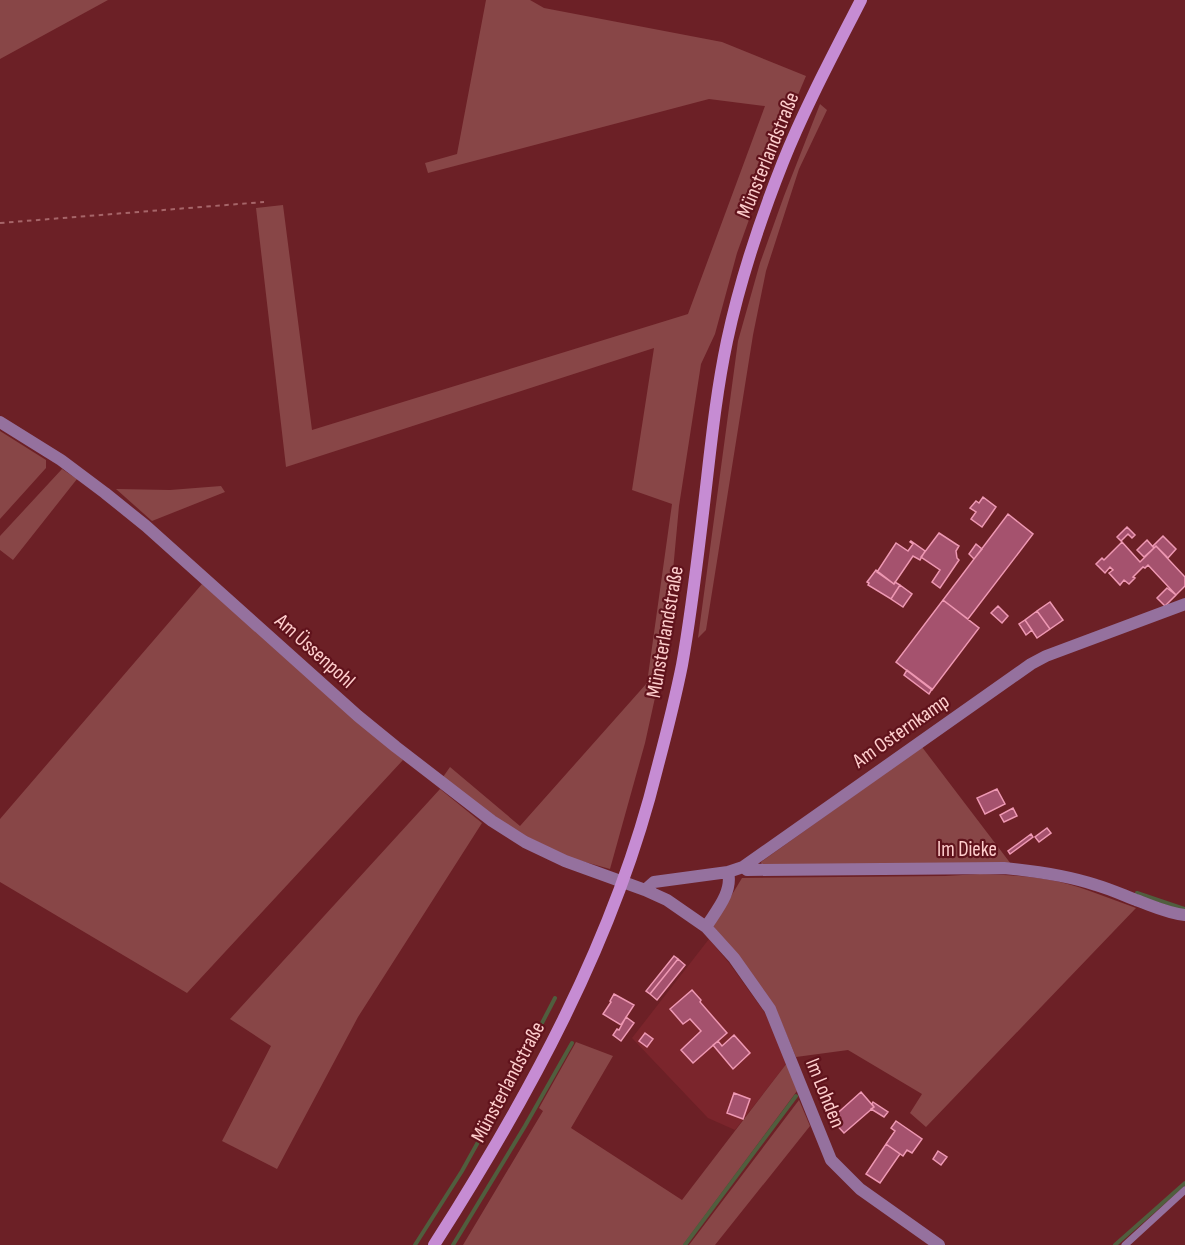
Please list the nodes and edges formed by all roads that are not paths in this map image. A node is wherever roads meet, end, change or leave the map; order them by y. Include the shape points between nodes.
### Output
1 (861, 0) edge
2 (0, 422) edge
3 (1185, 604) edge
4 (742, 867) junction
5 (728, 872) junction
6 (622, 882) junction
7 (645, 890) junction
8 (1185, 915) edge
9 (706, 927) junction
10 (1185, 1190) edge
11 (434, 1245) edge
12 (939, 1245) edge
13 (1125, 1245) edge

1 - 6 main road, Münsterlandstraße via 783,161 748,258 717,398 681,667 656,773
2 - 6 street, Am Üssenpohl via 113,499 358,716 492,821 565,861
3 - 4 street, Am Osternkamp via 1030,663
4 - 5 street, Am Osternkamp
4 - 8 street, Im Dieke via 1036,871 1096,885
5 - 7 street, Am Osternkamp via 654,882
5 - 9 street via 726,895
6 - 7 street, Im Lohden
6 - 11 main road, Münsterlandstraße via 582,982 527,1091
7 - 9 street, Im Lohden
9 - 12 street, Im Lohden via 770,1009 831,1160 860,1189
10 - 13 lane

